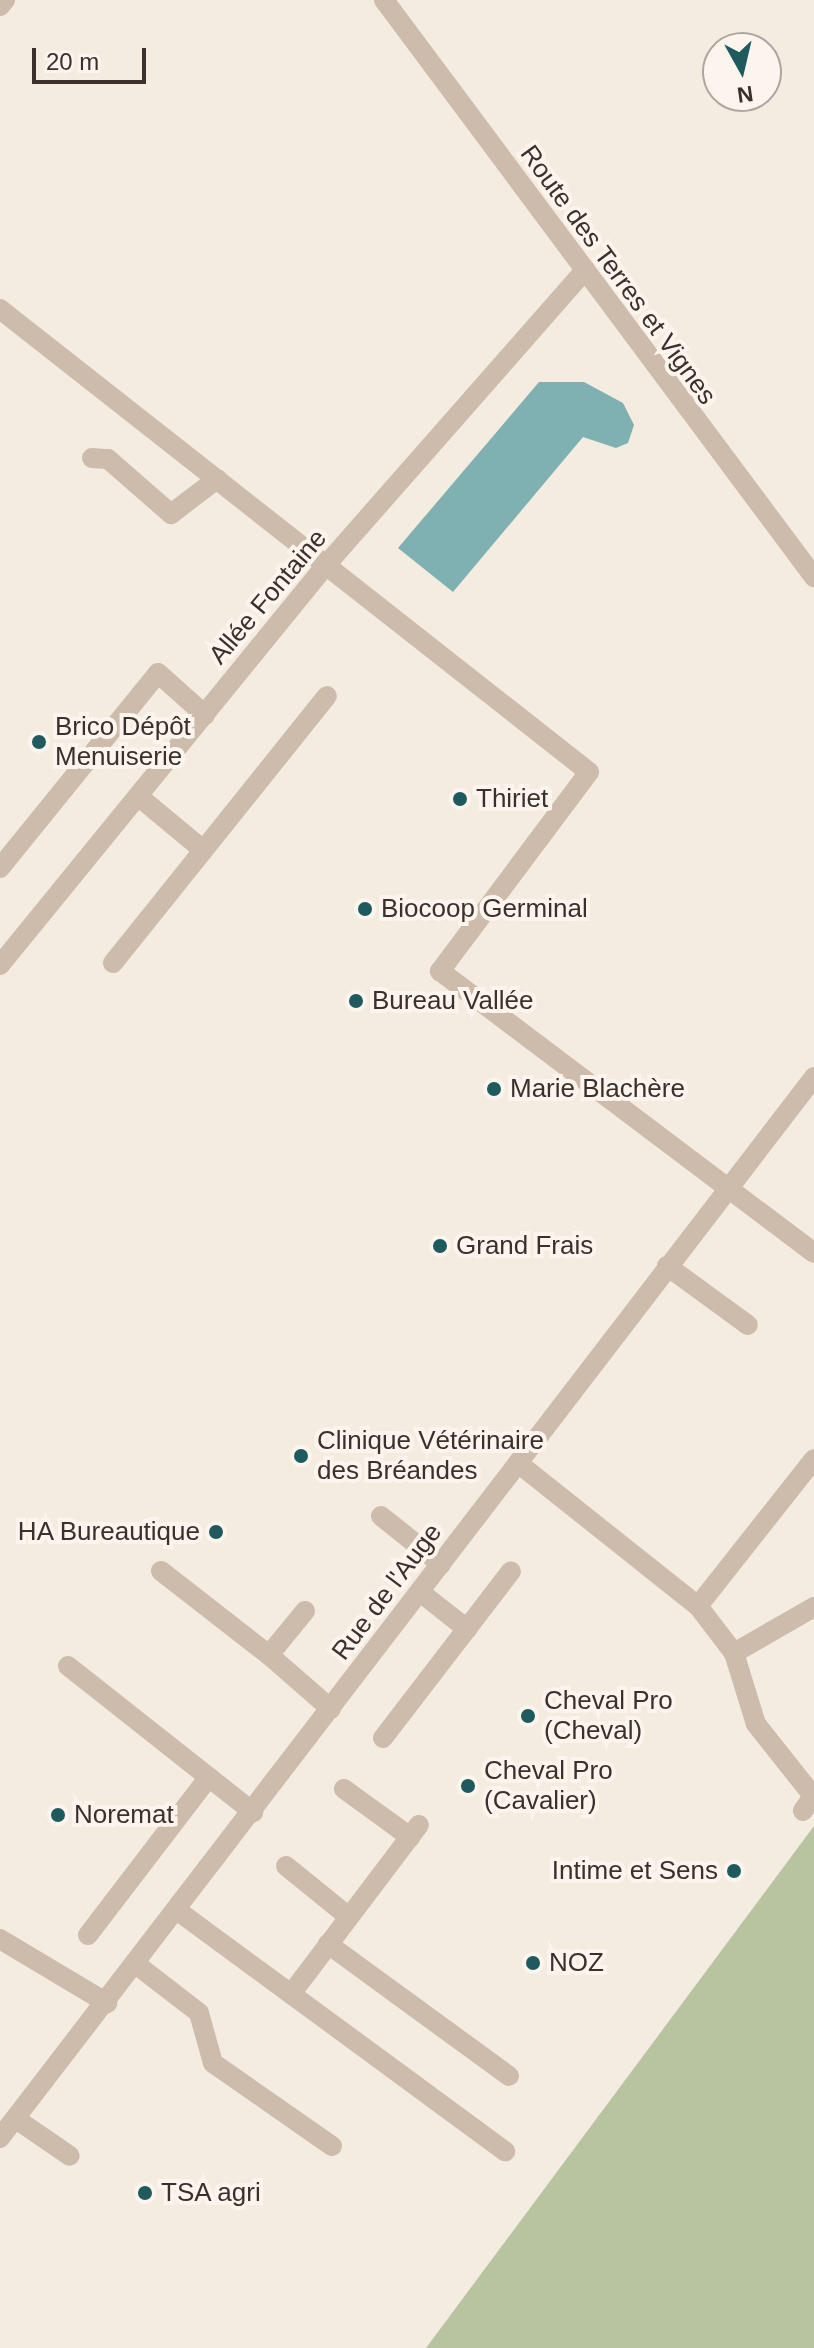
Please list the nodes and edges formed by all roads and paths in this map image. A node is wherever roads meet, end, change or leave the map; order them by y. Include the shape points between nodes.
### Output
1 (5, 0) edge
2 (384, 0) edge
3 (0, 6) edge
4 (585, 270) junction
5 (0, 309) edge
6 (92, 458) dead end
7 (217, 479) junction
8 (326, 565) junction
9 (814, 577) edge
10 (327, 696) dead end
11 (205, 715) junction
12 (138, 796) junction
13 (203, 850) junction
14 (0, 868) edge
15 (113, 963) dead end
16 (0, 965) edge
17 (814, 1077) edge
18 (727, 1187) junction
19 (814, 1253) edge
20 (667, 1266) junction
21 (748, 1325) dead end
22 (814, 1459) edge
23 (518, 1463) junction
24 (381, 1516) dead end
25 (441, 1564) junction
26 (161, 1571) dead end
27 (511, 1571) dead end
28 (420, 1592) junction
29 (698, 1606) junction
30 (814, 1607) edge
31 (305, 1611) dead end
32 (467, 1629) junction
33 (734, 1653) junction
34 (269, 1655) junction
35 (68, 1666) dead end
36 (331, 1709) junction
37 (383, 1738) dead end
38 (209, 1777) junction
39 (344, 1789) dead end
40 (803, 1811) dead end
41 (253, 1812) junction
42 (286, 1866) dead end
43 (178, 1911) junction
44 (349, 1917) junction
45 (88, 1935) dead end
46 (0, 1939) edge
47 (328, 1944) junction
48 (137, 1965) junction
49 (291, 1994) junction
50 (107, 2003) junction
51 (509, 2076) dead end
52 (16, 2119) junction
53 (0, 2138) edge
54 (332, 2146) dead end
55 (505, 2151) dead end
56 (70, 2156) dead end

1 - 3 street
2 - 4 street, Route des Terres et Vignes
4 - 8 street, Allée Fontaine
4 - 9 street, Route des Terres et Vignes
5 - 7 street
6 - 7 street via 108,459 171,514
7 - 8 street
8 - 11 street, Allée Fontaine
8 - 18 street via 589,772 440,971
10 - 13 street
11 - 12 street, Allée Fontaine
11 - 14 street via 158,673
12 - 13 street
12 - 16 street, Allée Fontaine
13 - 15 street
17 - 18 street, Rue de l'Auge
18 - 19 street
18 - 20 street, Rue de l'Auge
20 - 21 street
20 - 23 street, Rue de l'Auge
22 - 29 street
23 - 25 street, Rue de l'Auge
23 - 29 street
24 - 25 street
25 - 28 street, Rue de l'Auge
26 - 34 street
27 - 32 street
28 - 32 street
28 - 36 street, Rue de l'Auge
29 - 33 street
30 - 33 street
31 - 34 street
32 - 37 street
33 - 40 street via 756,1724 813,1796
34 - 36 street
35 - 38 street
36 - 41 street, Rue de l'Auge
38 - 41 street
38 - 45 street
39 - 44 street via 414,1831
41 - 43 street, Rue de l'Auge
42 - 44 street
43 - 48 street, Rue de l'Auge
43 - 49 street
44 - 47 street
46 - 50 street
47 - 49 street
47 - 51 street
48 - 50 street, Rue de l'Auge
48 - 54 street via 199,2013 213,2063
49 - 55 street
50 - 52 street, Rue de l'Auge
52 - 53 street, Rue de l'Auge
52 - 56 street

